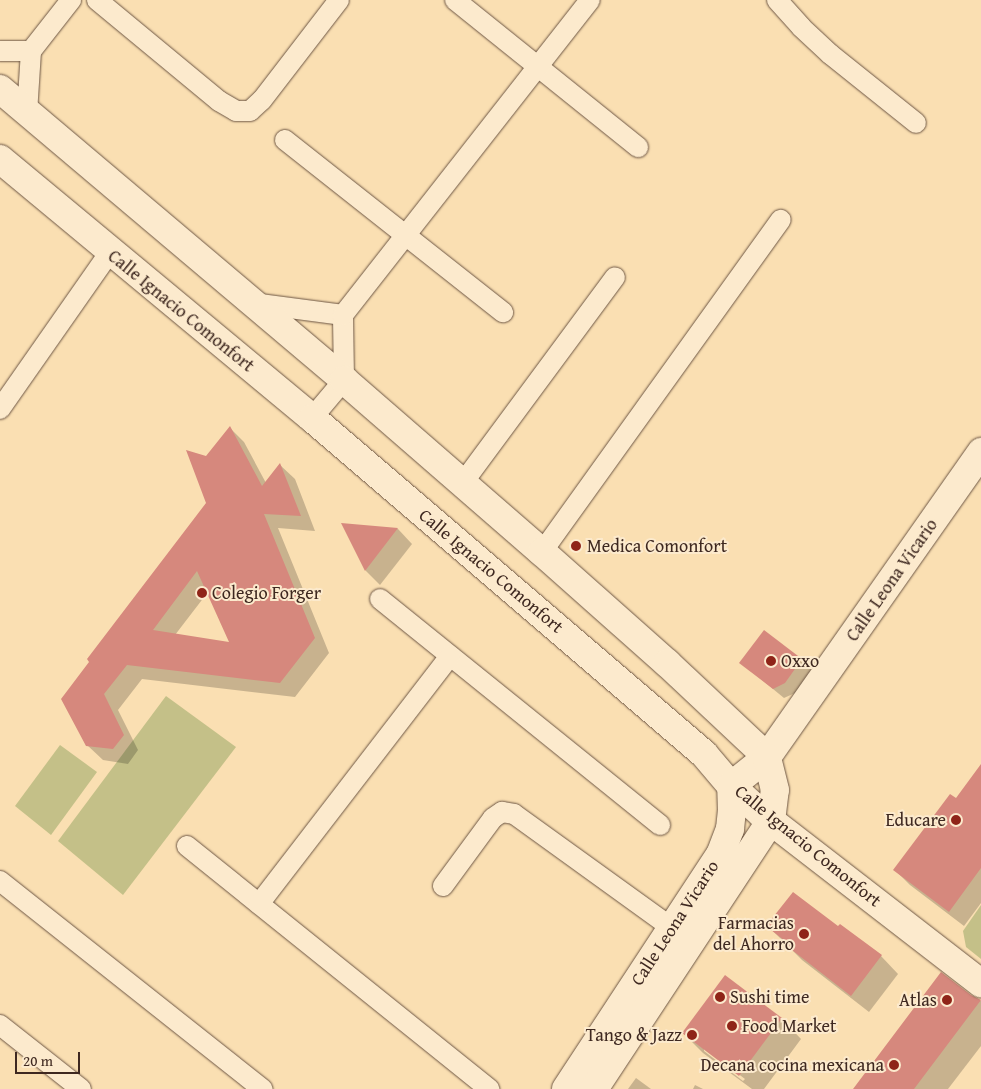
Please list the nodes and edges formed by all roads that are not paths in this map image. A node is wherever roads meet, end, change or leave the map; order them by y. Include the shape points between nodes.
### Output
1 (71, 0) edge
2 (97, 0) edge
3 (339, 0) edge
4 (454, 0) edge
5 (590, 0) edge
6 (777, 0) edge
7 (0, 51) edge
8 (32, 51) junction
9 (538, 67) junction
10 (0, 89) edge
11 (28, 113) junction
12 (916, 123) dead end
13 (285, 140) dead end
14 (638, 147) dead end
15 (0, 159) edge
16 (781, 220) dead end
17 (405, 236) junction
18 (110, 252) junction
19 (616, 276) dead end
20 (252, 303) junction
21 (503, 312) dead end
22 (343, 315) junction
23 (344, 380) junction
24 (0, 409) edge
25 (312, 418) junction
26 (981, 452) edge
27 (462, 484) junction
28 (542, 552) junction
29 (380, 598) dead end
30 (450, 656) junction
31 (767, 756) junction
32 (731, 786) junction
33 (771, 820) junction
34 (660, 825) dead end
35 (187, 846) dead end
36 (0, 881) edge
37 (443, 886) dead end
38 (260, 904) junction
39 (672, 928) junction
40 (981, 983) edge
41 (0, 1025) edge
42 (597, 1070) edge
43 (81, 1089) edge
44 (262, 1089) edge
45 (489, 1089) edge
46 (566, 1089) edge

1 - 8 street
2 - 3 street via 219,102 236,111 250,111
4 - 9 street
5 - 9 street
6 - 12 street via 830,54
7 - 8 street
8 - 11 street
9 - 14 street
9 - 17 street
10 - 11 main road
11 - 20 main road
13 - 17 street
15 - 18 main road, Calle Ignacio Comonfort
16 - 28 street
17 - 21 street
17 - 22 street
18 - 24 street
18 - 25 main road, Calle Ignacio Comonfort
19 - 27 street
20 - 22 street
20 - 23 main road
22 - 23 street
23 - 25 street
23 - 27 main road
25 - 32 main road, Calle Ignacio Comonfort via 704,754
26 - 31 main road, Calle Leona Vicario
27 - 28 main road
28 - 31 main road
29 - 30 street
30 - 34 street
30 - 38 street
31 - 32 main road, Calle Leona Vicario
31 - 33 main road, Calle Leona Vicario via 775,790
32 - 33 main road, Calle Ignacio Comonfort
32 - 39 main road, Calle Leona Vicario via 730,829 720,855
33 - 40 main road, Calle Ignacio Comonfort
33 - 42 main road, Calle Leona Vicario
35 - 38 street
36 - 44 street
37 - 39 street via 493,818 502,812 514,814
38 - 45 street
39 - 42 main road, Calle Leona Vicario
41 - 43 street
42 - 46 main road, Calle Leona Vicario

